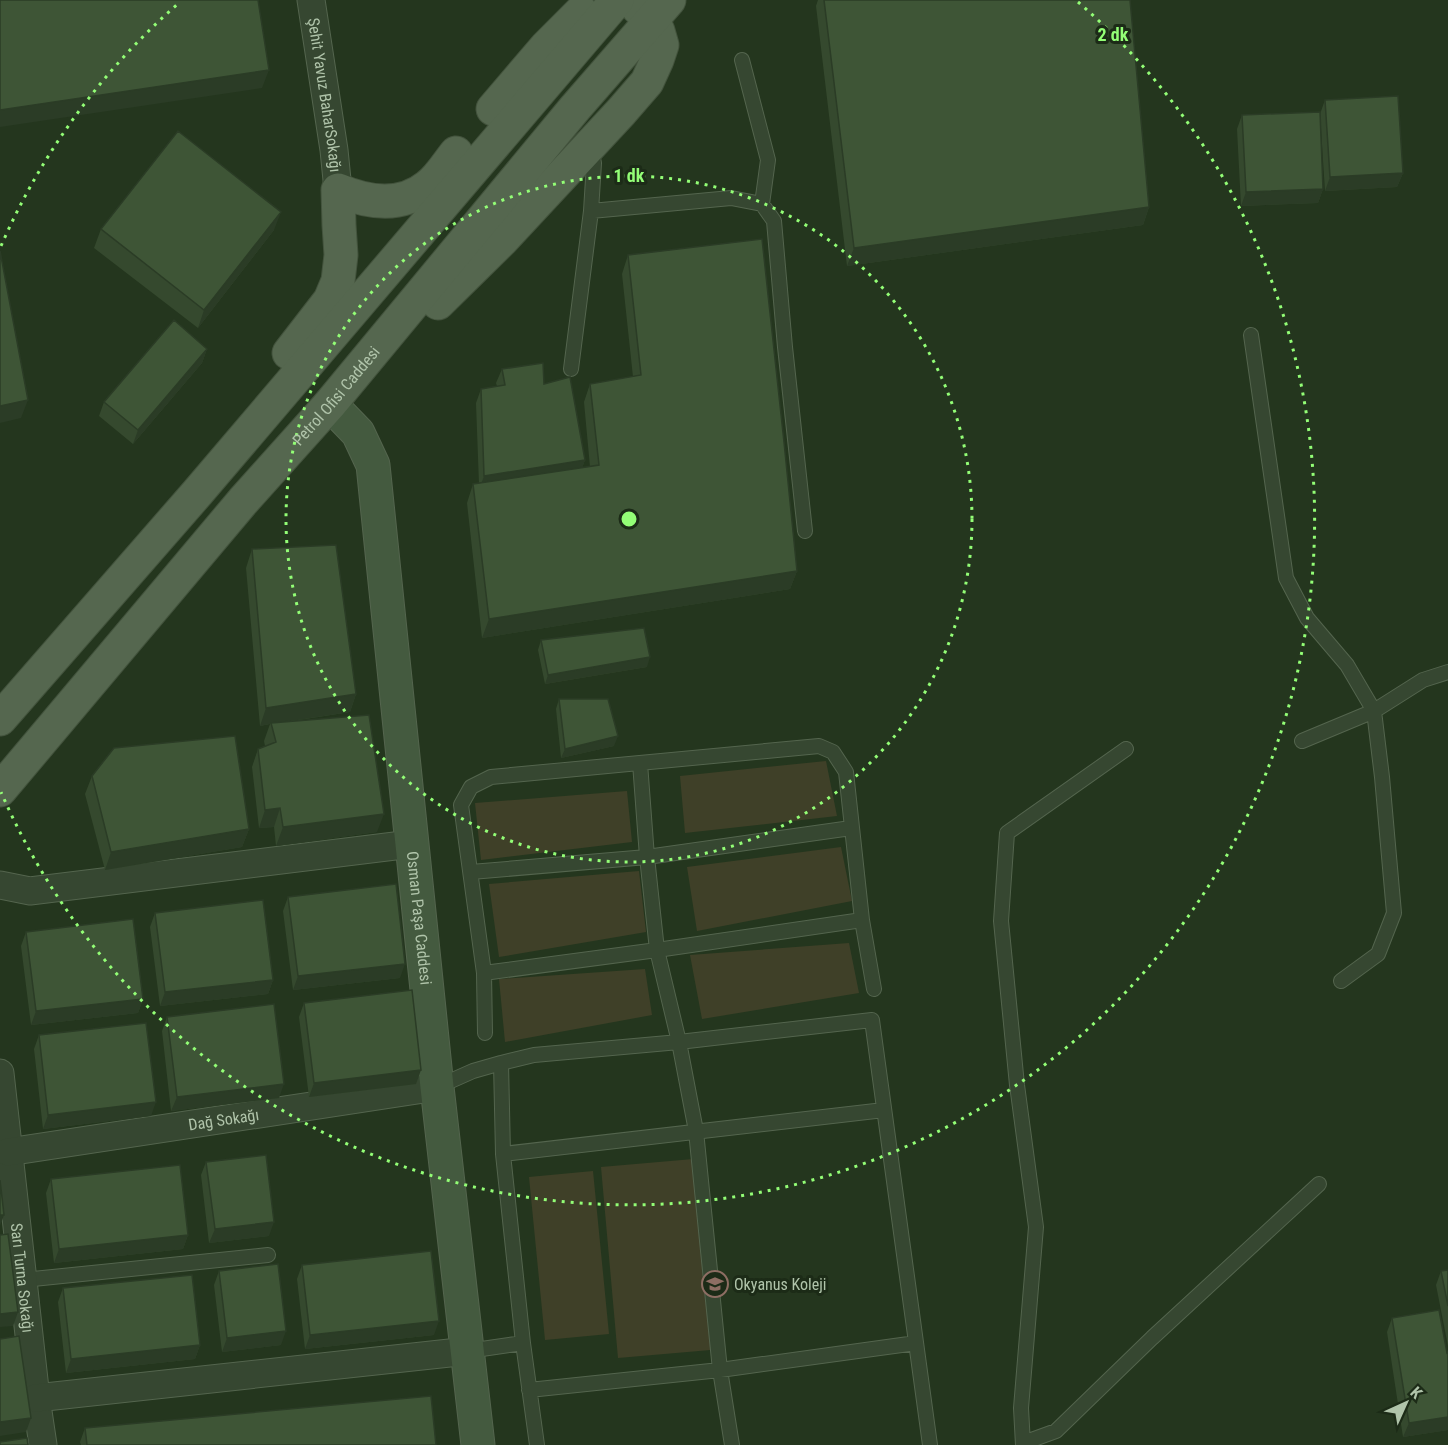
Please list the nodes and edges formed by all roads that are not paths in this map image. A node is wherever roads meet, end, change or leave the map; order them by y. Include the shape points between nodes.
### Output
1 (311, 0) edge
2 (597, 0) edge
3 (617, 0) edge
4 (624, 0) edge
5 (661, 10) edge
6 (741, 60) dead end
7 (590, 145) junction
8 (338, 190) junction
9 (762, 204) junction
10 (591, 211) junction
11 (1251, 335) dead end
12 (571, 369) dead end
13 (330, 404) junction
14 (194, 496) junction
15 (805, 531) dead end
16 (1448, 672) edge
17 (1374, 711) junction
18 (0, 719) edge
19 (1302, 741) dead end
20 (1126, 749) dead end
21 (640, 763) junction
22 (0, 789) edge
23 (851, 828) junction
24 (411, 844) junction
25 (647, 857) junction
26 (471, 872) junction
27 (0, 885) edge
28 (862, 920) junction
29 (657, 950) junction
30 (484, 973) junction
31 (1341, 981) dead end
32 (874, 989) dead end
33 (485, 1033) dead end
34 (679, 1041) junction
35 (501, 1063) junction
36 (0, 1073) edge
37 (437, 1087) junction
38 (884, 1110) junction
39 (696, 1131) junction
40 (8, 1152) junction
41 (503, 1154) junction
42 (1319, 1184) dead end
43 (268, 1255) dead end
44 (23, 1280) junction
45 (523, 1343) junction
46 (916, 1343) junction
47 (468, 1351) junction
48 (720, 1370) junction
49 (529, 1390) junction
50 (36, 1398) junction
51 (1023, 1444) edge
52 (43, 1445) edge
53 (478, 1445) edge
54 (537, 1445) edge
55 (732, 1445) edge
56 (930, 1445) edge

1 - 8 street, Şehit Yavuz BaharSokağı
2 - 8 main road via 546,47 429,186 408,198 384,202
3 - 14 main road
4 - 5 main road
5 - 7 main road via 658,31 662,45 647,82
5 - 13 main road, Petrol Ofisi Caddesi
6 - 9 lane via 768,160
7 - 10 lane via 594,163
7 - 13 main road via 502,240
8 - 14 main road via 341,255 338,281 330,300 225,438
9 - 10 lane via 732,198
9 - 15 lane via 774,221
10 - 12 lane
11 - 17 lane via 1286,578 1307,618 1347,665
13 - 22 main road, Petrol Ofisi Caddesi
13 - 24 main road, Osman Paşa Caddesi via 358,433 373,465
14 - 18 main road
16 - 17 lane via 1424,680
17 - 19 lane
17 - 31 lane via 1394,913 1378,954
20 - 51 lane via 1007,833 1001,921 1036,1227 1021,1408
21 - 23 lane via 819,746 833,752 846,772
21 - 25 lane
21 - 26 lane via 491,777 471,787 461,805
23 - 25 lane
23 - 28 lane
24 - 27 street via 30,891
24 - 37 main road, Osman Paşa Caddesi
25 - 26 lane
25 - 29 lane
26 - 30 lane
28 - 29 lane
28 - 32 lane
29 - 30 lane
29 - 34 lane
30 - 33 lane
34 - 35 lane via 534,1055
34 - 38 lane via 872,1020
34 - 39 lane
35 - 37 lane
35 - 41 lane
36 - 40 street, Sarı Turna Sokağı
37 - 40 street, Dağ Sokağı
37 - 47 main road, Osman Paşa Caddesi
38 - 39 lane
38 - 46 lane
39 - 41 lane
39 - 48 lane
40 - 44 street, Sarı Turna Sokağı
41 - 45 lane
42 - 51 lane via 1056,1431
43 - 44 lane
44 - 50 street, Sarı Turna Sokağı
45 - 47 lane
45 - 49 lane
46 - 48 lane
46 - 56 lane
47 - 50 street
47 - 53 main road, Osman Paşa Caddesi
48 - 49 lane
48 - 55 lane
49 - 54 lane
50 - 52 street, Sarı Turna Sokağı

